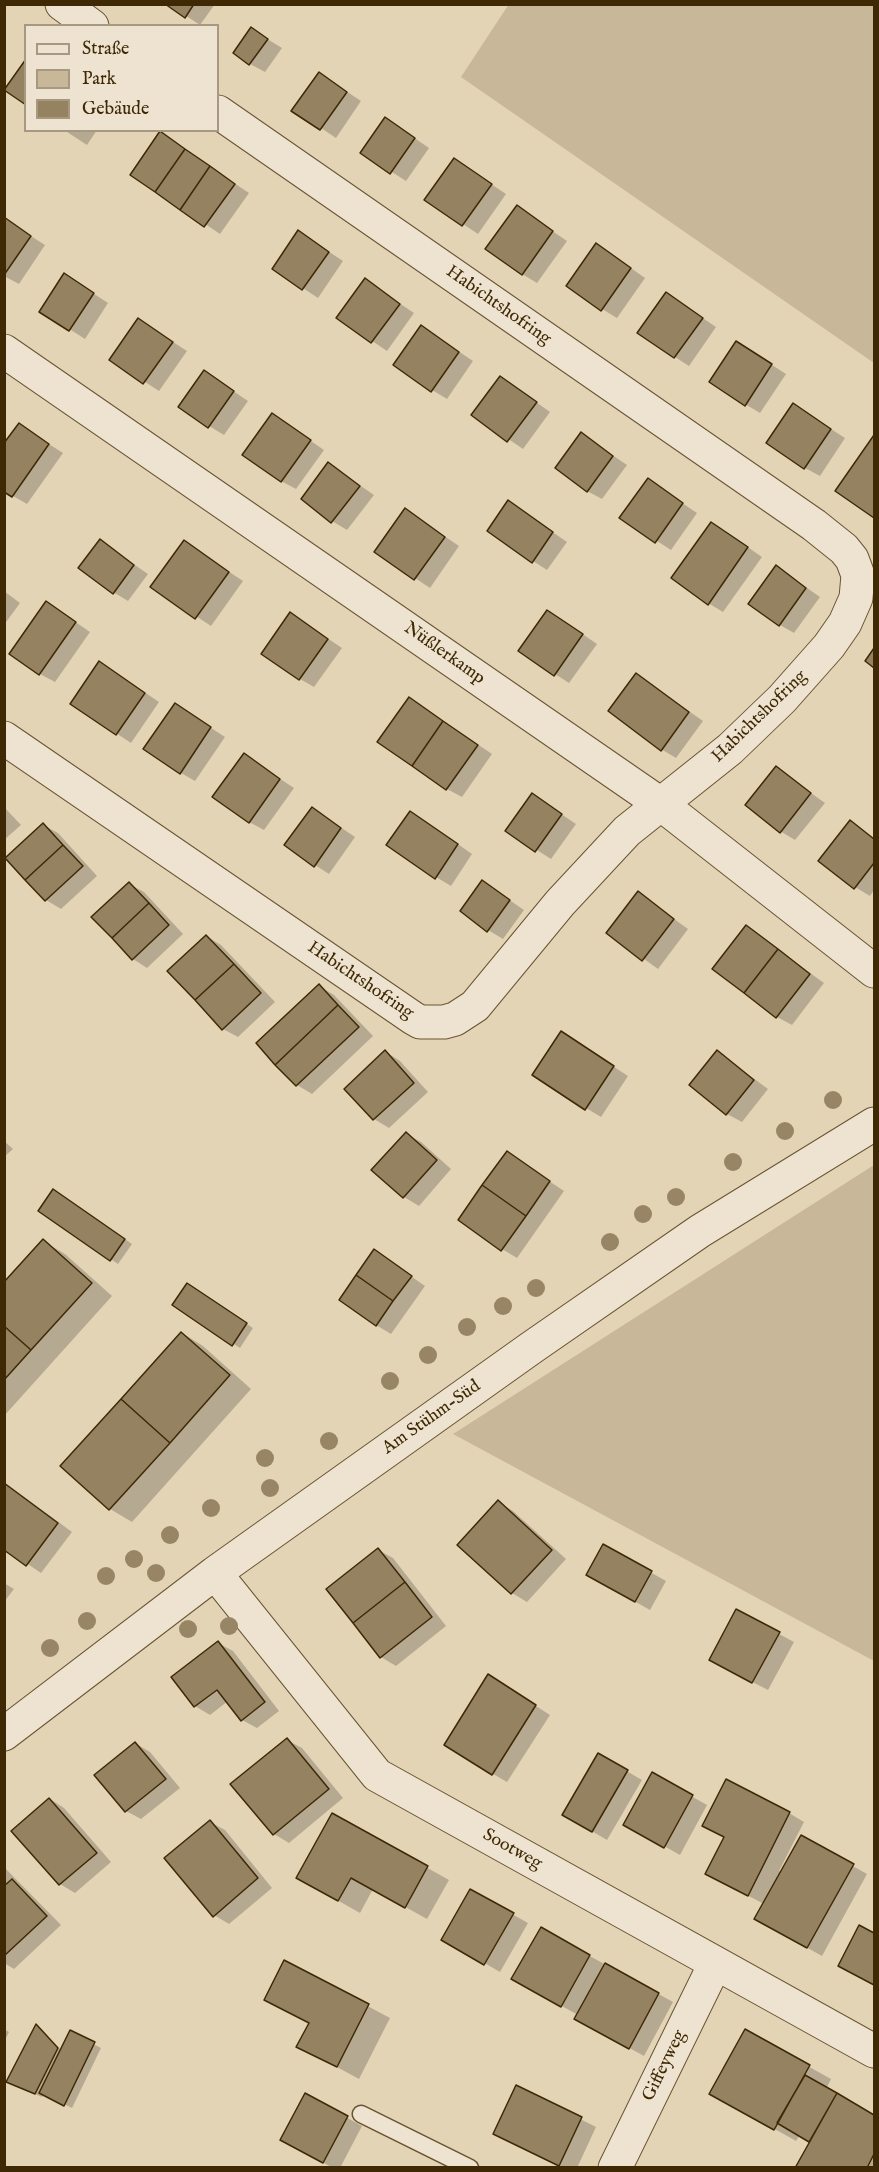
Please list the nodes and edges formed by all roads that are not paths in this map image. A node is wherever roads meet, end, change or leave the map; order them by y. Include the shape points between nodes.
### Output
1 (62, 4) edge
2 (89, 24) edge
3 (219, 113) edge
4 (4, 351) edge
5 (4, 738) edge
6 (662, 805) junction
7 (874, 970) edge
8 (874, 1124) edge
9 (215, 1573) junction
10 (4, 1734) edge
11 (715, 1964) junction
12 (874, 2051) edge
13 (361, 2114) dead end
14 (470, 2168) edge
15 (615, 2168) edge

1 - 2 street
3 - 6 street, Habichtshofring via 814,525 852,559 858,575 856,598 829,646 745,735
4 - 6 street, Nüßlerkamp
5 - 6 street, Habichtshofring via 420,1022 455,1019 475,1006 588,872 627,831
6 - 7 street, Nüßlerkamp
8 - 9 street, Am Stühm-Süd via 700,1231
9 - 10 street, Am Stühm-Süd
9 - 11 street, Sootweg via 378,1775
11 - 12 street, Sootweg
11 - 15 street, Giffeyweg
13 - 14 lane

